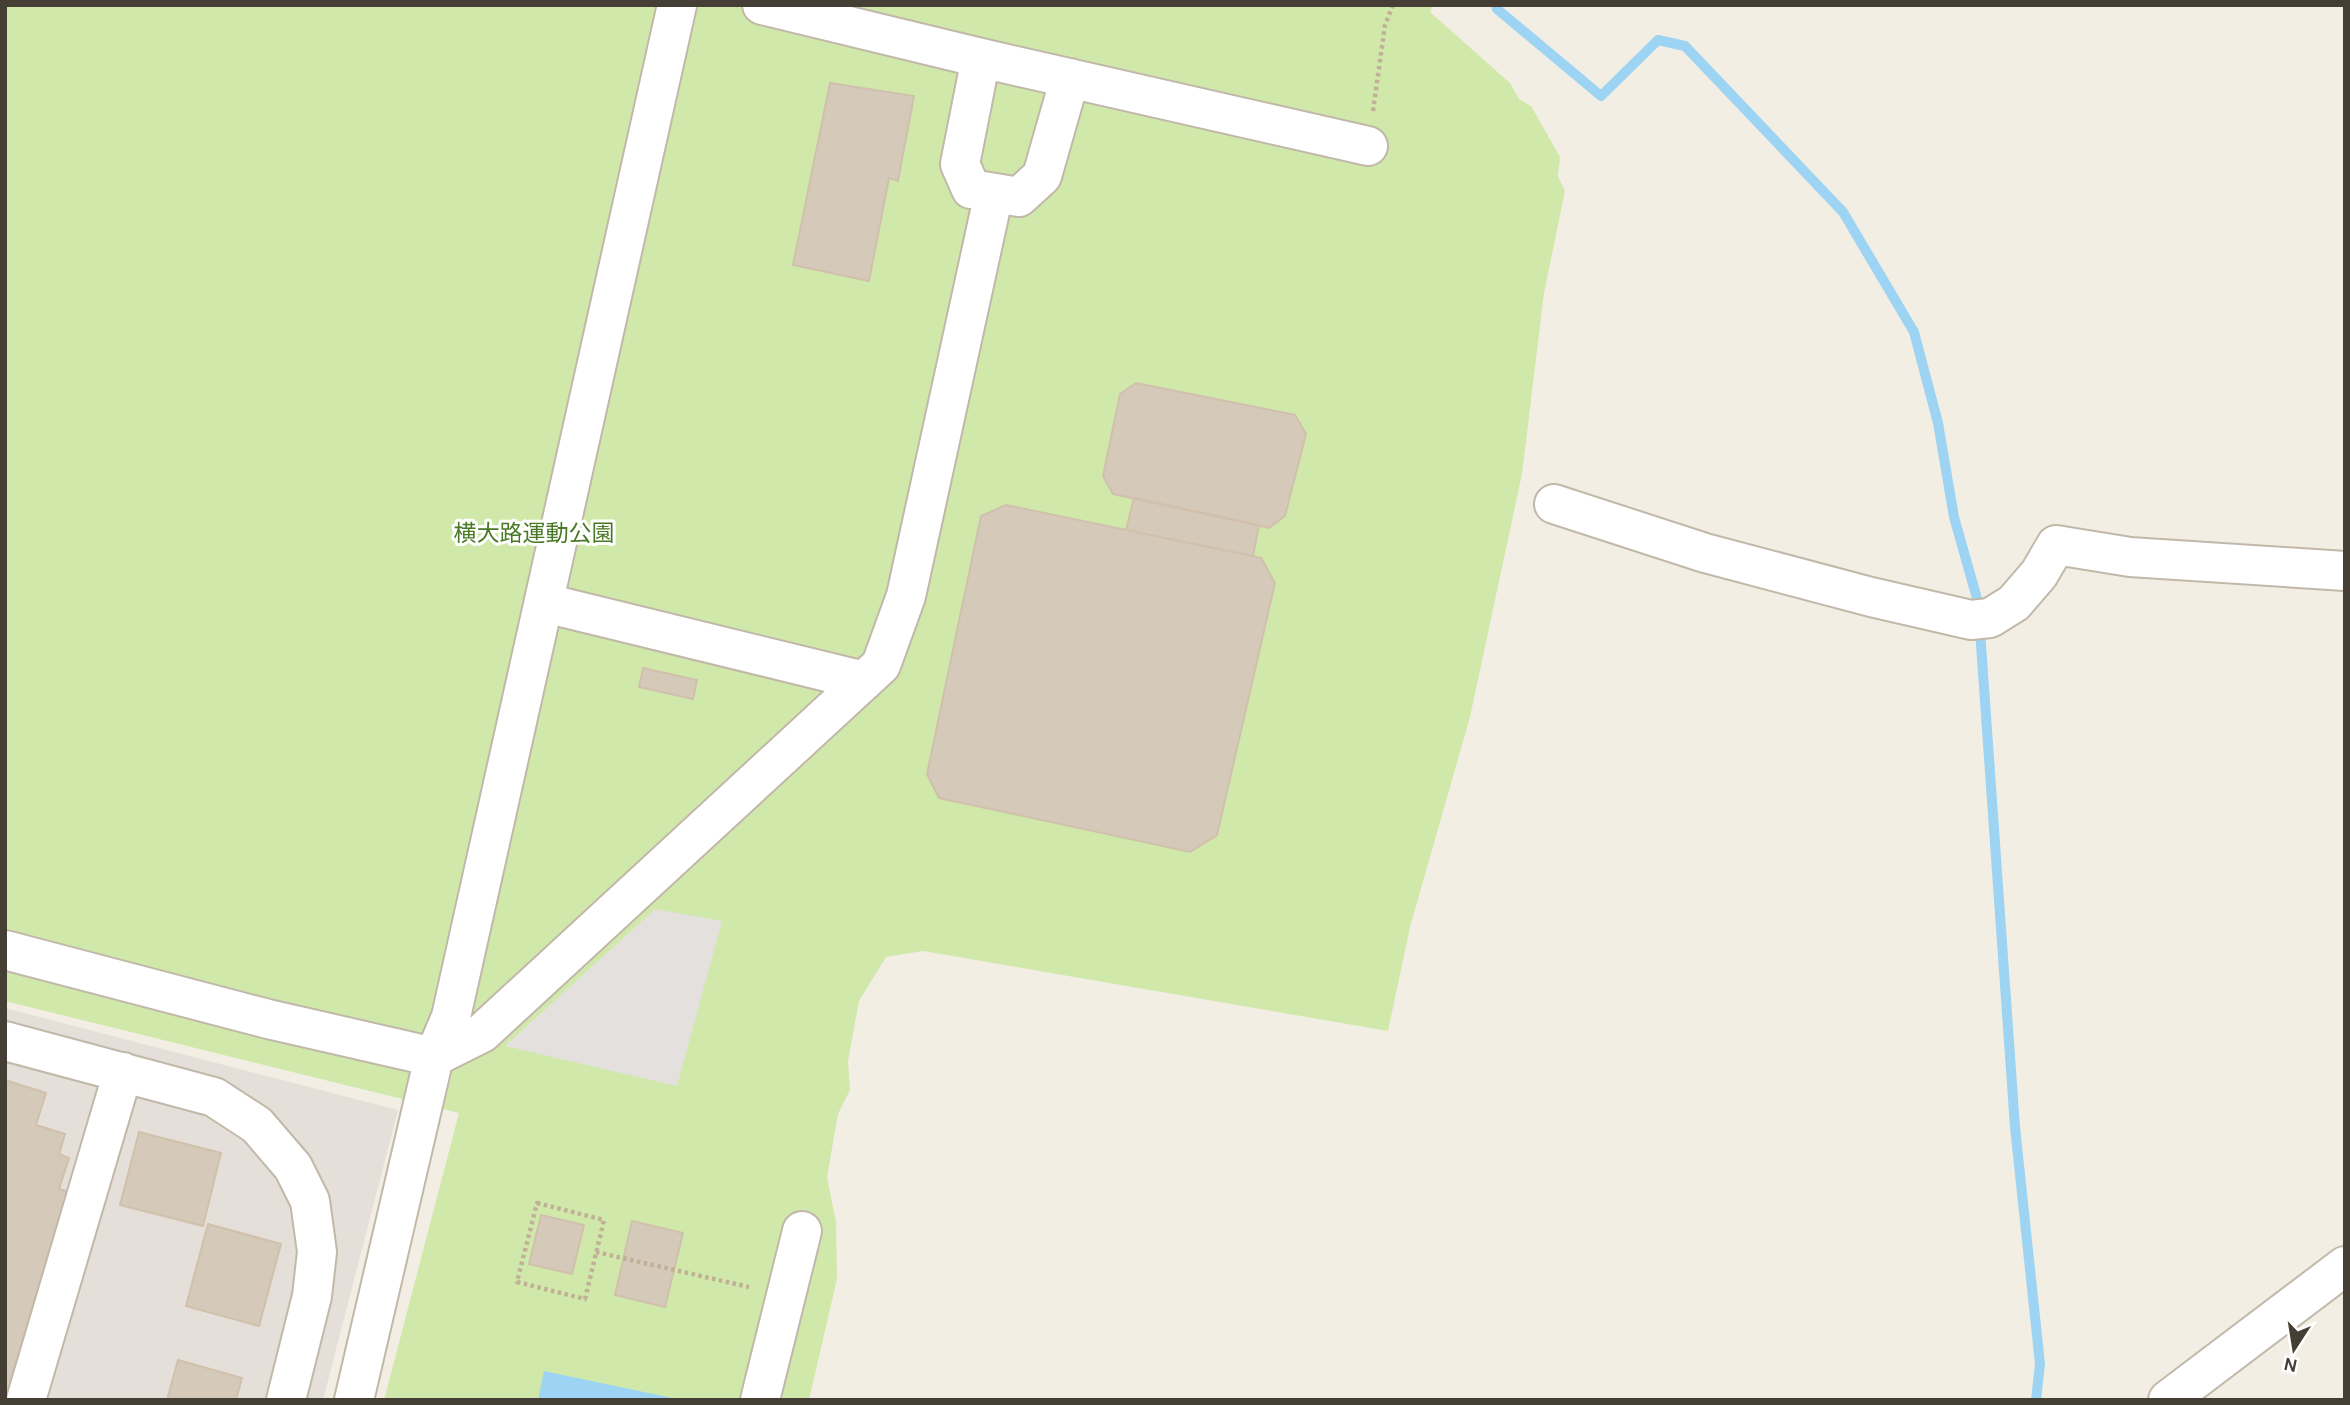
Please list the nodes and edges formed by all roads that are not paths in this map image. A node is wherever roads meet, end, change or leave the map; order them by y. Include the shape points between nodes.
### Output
1 (677, 5) edge
2 (762, 5) edge
3 (981, 58) junction
4 (1070, 78) junction
5 (1368, 146) road end
6 (994, 193) junction
7 (1554, 504) dead end
8 (2345, 571) edge
9 (545, 603) junction
10 (864, 681) junction
11 (5, 950) edge
12 (5, 1041) edge
13 (434, 1057) junction
14 (123, 1072) junction
15 (802, 1231) dead end
16 (2345, 1266) edge
17 (26, 1400) edge
18 (286, 1400) edge
19 (354, 1400) edge
20 (760, 1400) edge
21 (2168, 1400) edge

1 - 9 street
2 - 3 street
3 - 4 street
3 - 6 street via 960,164 971,188
4 - 5 street
4 - 6 street via 1042,176 1019,197
6 - 10 street via 906,596 881,665
7 - 8 street via 1705,553 1871,597 1980,619 2014,603 2056,545 2130,556
9 - 10 street
9 - 13 street via 451,1017
10 - 13 street via 482,1033
11 - 13 street
12 - 14 street
13 - 19 street
14 - 17 street
14 - 18 street via 214,1097 257,1125 293,1167 310,1201 317,1252 312,1296
15 - 20 street
16 - 21 street

